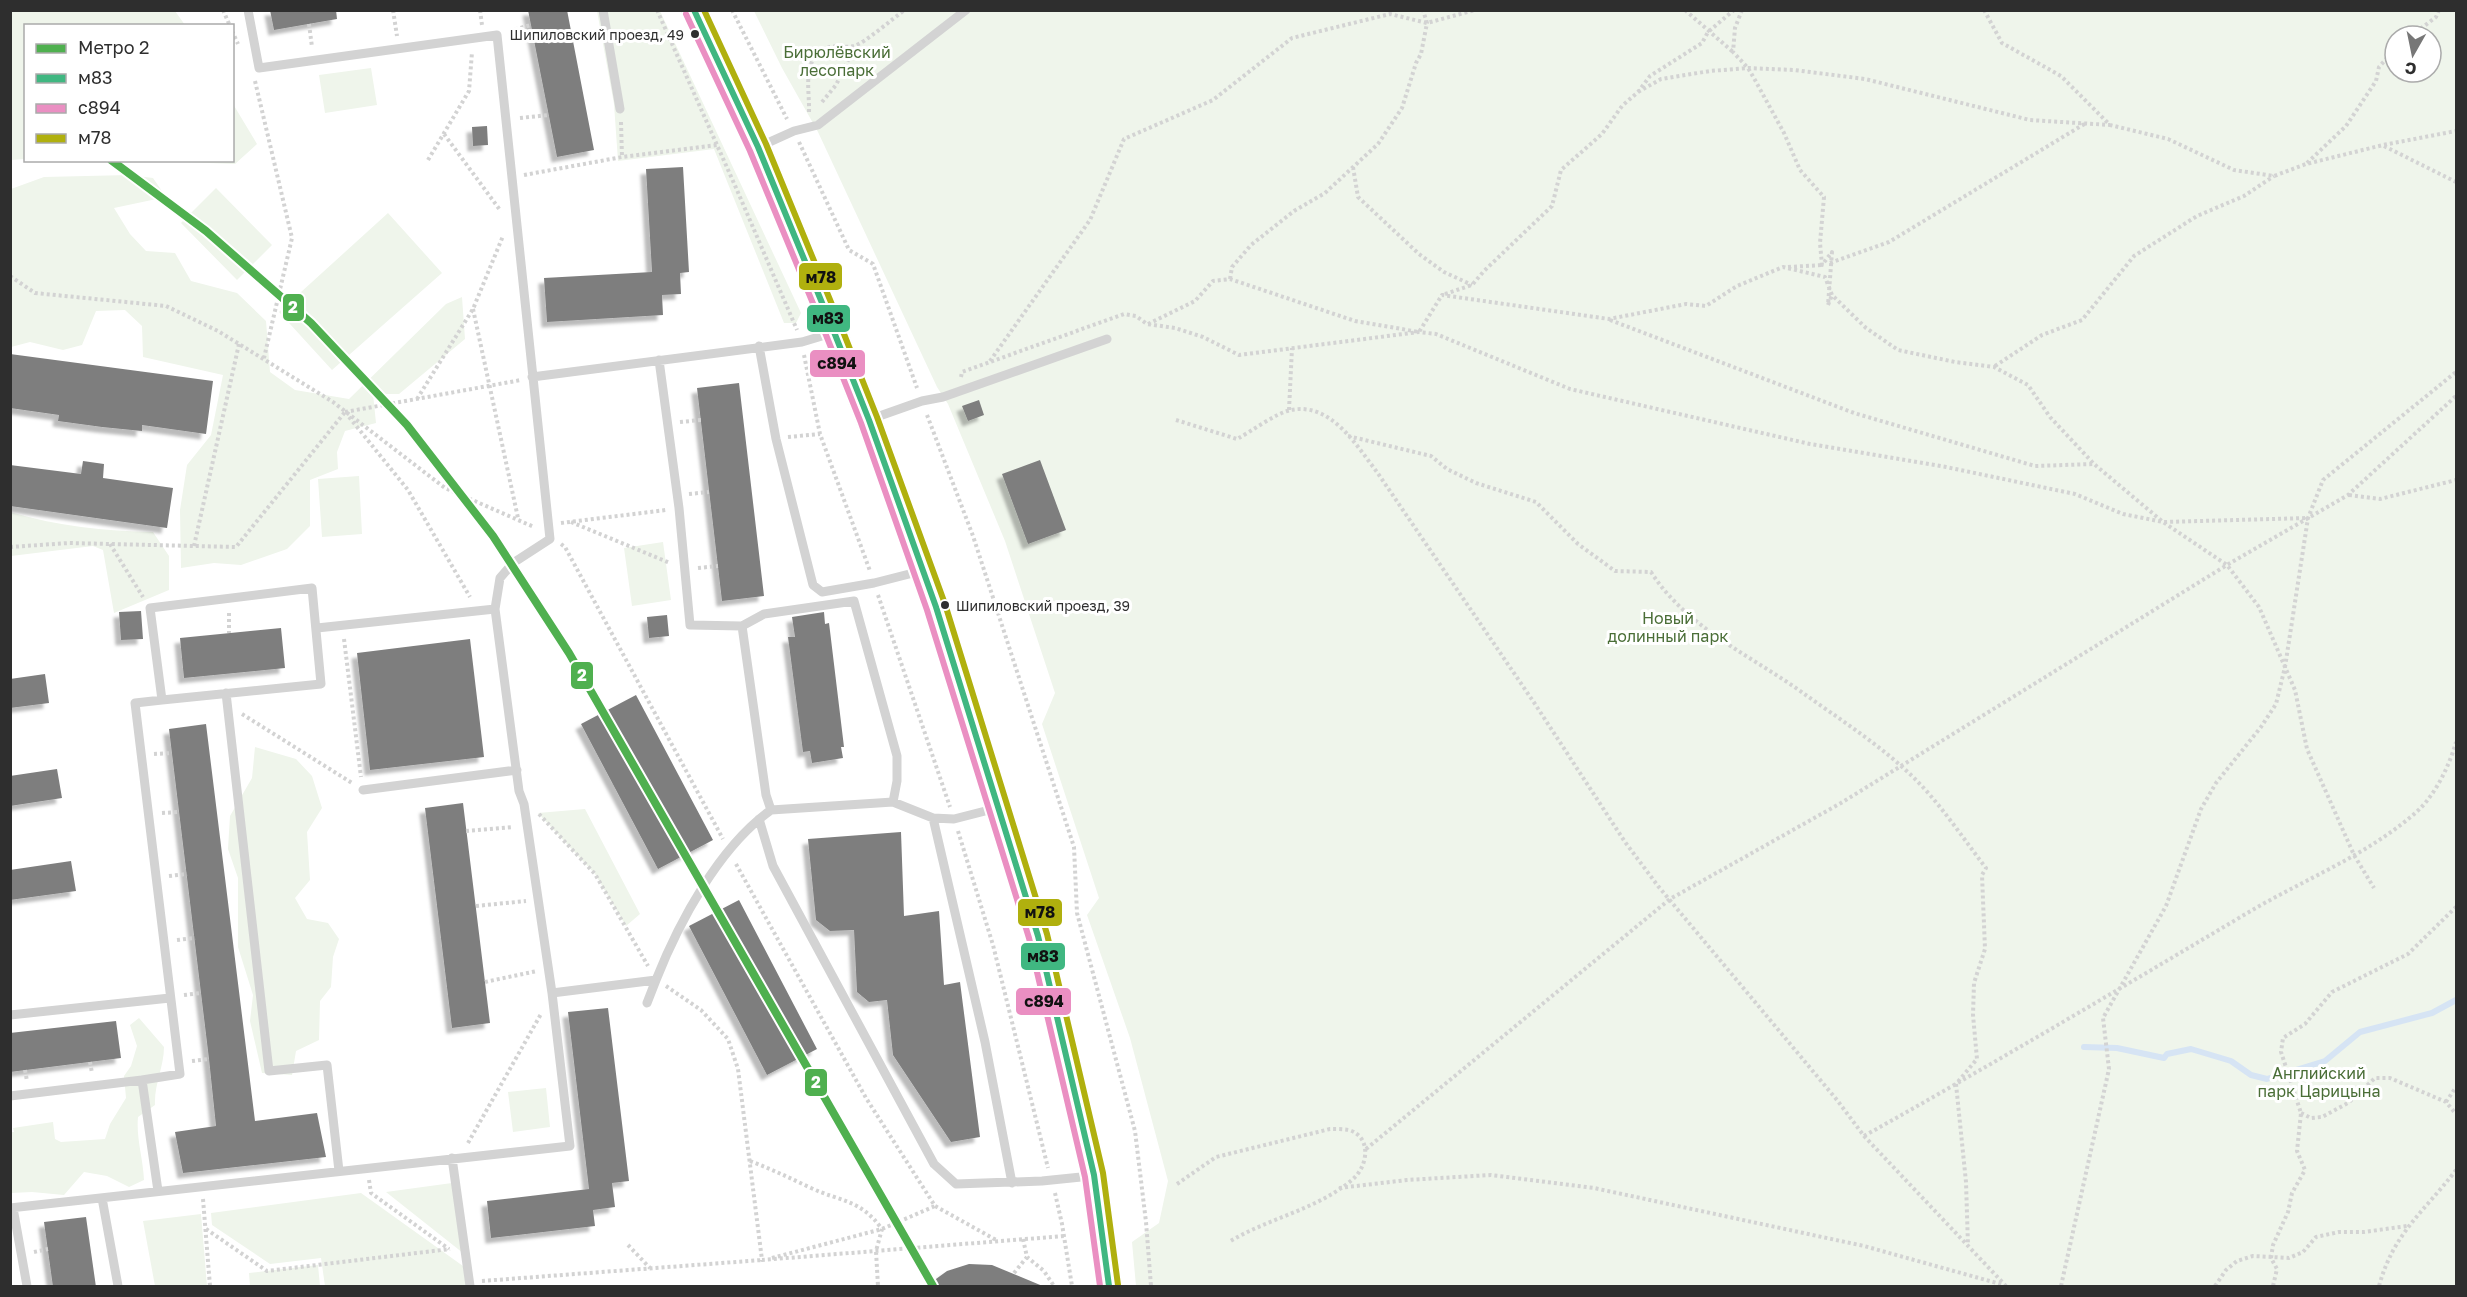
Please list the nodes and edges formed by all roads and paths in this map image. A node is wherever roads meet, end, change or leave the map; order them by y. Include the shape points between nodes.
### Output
1 (223, 10) edge
2 (248, 10) edge
3 (393, 10) edge
4 (603, 10) edge
5 (657, 10) edge
6 (694, 10) edge
7 (732, 10) edge
8 (905, 10) edge
9 (966, 10) edge
10 (1423, 10) edge
11 (1474, 10) edge
12 (1685, 10) edge
13 (1734, 10) edge
14 (1742, 10) edge
15 (1984, 10) edge
16 (2439, 10) edge
17 (1427, 23) junction
18 (229, 24) edge
19 (309, 24) dead end
20 (2427, 24) edge
21 (531, 25) dead end
22 (1708, 32) junction
23 (497, 35) junction
24 (473, 38) junction
25 (855, 46) junction
26 (399, 48) junction
27 (1733, 52) junction
28 (313, 60) junction
29 (2383, 62) edge
30 (1748, 68) junction
31 (257, 85) dead end
32 (1638, 92) junction
33 (620, 109) joint
34 (810, 112) junction
35 (549, 115) dead end
36 (506, 120) junction
37 (2087, 123) junction
38 (2110, 125) junction
39 (794, 131) junction
40 (2457, 131) edge
41 (444, 134) junction
42 (717, 145) junction
43 (2383, 145) junction
44 (758, 147) junction
45 (622, 157) junction
46 (428, 160) dead end
47 (2306, 164) junction
48 (1353, 166) junction
49 (2274, 176) junction
50 (512, 177) junction
51 (2457, 182) edge
52 (509, 222) junction
53 (517, 233) junction
54 (1822, 265) junction
55 (1783, 267) junction
56 (10, 276) edge
57 (1230, 279) junction
58 (1472, 285) junction
59 (1442, 295) junction
60 (1832, 295) junction
61 (474, 309) junction
62 (1609, 319) junction
63 (1147, 324) junction
64 (834, 332) junction
65 (1419, 332) junction
66 (1107, 339) dead end
67 (802, 342) junction
68 (239, 344) junction
69 (759, 346) junction
70 (1292, 348) junction
71 (264, 358) junction
72 (659, 360) junction
73 (989, 361) junction
74 (1994, 367) junction
75 (2457, 372) edge
76 (532, 377) junction
77 (491, 385) junction
78 (958, 386) dead end
79 (2457, 396) edge
80 (417, 399) junction
81 (922, 401) junction
82 (1289, 410) junction
83 (345, 412) junction
84 (869, 420) junction
85 (1176, 420) dead end
86 (820, 434) junction
87 (1348, 436) junction
88 (776, 439) junction
89 (2094, 464) junction
90 (2457, 480) edge
91 (2348, 495) junction
92 (679, 508) junction
93 (518, 518) junction
94 (2308, 518) junction
95 (571, 522) junction
96 (2163, 522) junction
97 (549, 530) junction
98 (110, 544) junction
99 (194, 546) junction
100 (10, 547) edge
101 (565, 547) dead end
102 (2227, 565) junction
103 (718, 566) dead end
104 (686, 570) junction
105 (924, 570) junction
106 (874, 583) junction
107 (229, 599) junction
108 (150, 608) junction
109 (495, 609) junction
110 (478, 611) junction
111 (342, 624) junction
112 (742, 626) junction
113 (317, 628) junction
114 (229, 633) dead end
115 (2285, 667) junction
116 (226, 693) junction
117 (162, 700) junction
118 (228, 707) junction
119 (2457, 742) edge
120 (1901, 766) junction
121 (517, 770) junction
122 (363, 790) junction
123 (893, 802) junction
124 (524, 804) junction
125 (1000, 807) junction
126 (771, 810) junction
127 (933, 818) junction
128 (759, 819) junction
129 (954, 819) junction
130 (526, 826) junction
131 (466, 831) dead end
132 (729, 852) junction
133 (2354, 855) junction
134 (2374, 888) dead end
135 (1670, 899) junction
136 (537, 900) junction
137 (476, 906) dead end
138 (2457, 907) edge
139 (549, 969) junction
140 (656, 980) junction
141 (485, 982) dead end
142 (2118, 990) junction
143 (552, 993) junction
144 (170, 998) junction
145 (647, 1003) dead end
146 (10, 1015) edge
147 (142, 1080) junction
148 (1956, 1084) junction
149 (2457, 1087) edge
150 (10, 1096) edge
151 (2446, 1102) junction
152 (2301, 1113) junction
153 (2457, 1114) edge
154 (1864, 1136) junction
155 (1366, 1149) junction
156 (456, 1157) junction
157 (750, 1161) junction
158 (368, 1167) junction
159 (2457, 1170) edge
160 (339, 1171) junction
161 (1094, 1175) junction
162 (1052, 1181) junction
163 (1012, 1183) junction
164 (1177, 1184) dead end
165 (202, 1186) junction
166 (1339, 1188) junction
167 (158, 1191) junction
168 (102, 1198) junction
169 (935, 1206) junction
170 (12, 1208) edge
171 (2407, 1226) junction
172 (206, 1229) junction
173 (882, 1229) junction
174 (1064, 1236) junction
175 (1023, 1239) junction
176 (998, 1241) junction
177 (1229, 1242) dead end
178 (628, 1245) dead end
179 (1968, 1247) junction
180 (450, 1249) junction
181 (876, 1251) junction
182 (1028, 1257) junction
183 (2271, 1258) junction
184 (762, 1260) junction
185 (467, 1262) junction
186 (651, 1269) junction
187 (1014, 1273) dead end
188 (470, 1284) edge
189 (2005, 1286) edge
190 (27, 1287) edge
191 (118, 1287) edge
192 (210, 1287) edge
193 (878, 1287) edge
194 (1054, 1287) edge
195 (1072, 1287) edge
196 (1109, 1287) edge
197 (1151, 1287) edge
198 (2061, 1287) edge
199 (2215, 1287) edge
200 (2273, 1287) edge
201 (2379, 1287) edge

1 - 18 path
2 - 28 lane via 258,68
3 - 26 path
4 - 33 lane
5 - 42 path
6 - 44 main road
7 - 39 path
8 - 25 path
9 - 39 lane via 818,125
10 - 17 path
11 - 17 path
12 - 22 path
13 - 22 path
14 - 27 path via 1735,28
15 - 38 path via 2002,43 2061,76
16 - 20 path
17 - 48 path via 1402,108 1378,144
17 - 73 path via 1390,14 1292,38 1213,100 1124,139 1089,220
19 - 28 path
21 - 23 path
22 - 27 path
22 - 32 path via 1702,44 1650,76
23 - 24 lane
23 - 36 lane
24 - 26 lane
24 - 41 path via 469,91
25 - 34 path via 836,85
25 - 34 path via 831,47 818,53 811,63 807,86
26 - 28 lane
27 - 30 path
29 - 47 path via 2376,81 2346,126
30 - 32 path via 1661,79
30 - 37 path via 1865,79 2030,120
30 - 54 path via 1800,170 1824,196
31 - 71 path via 292,238
32 - 58 path via 1622,106 1602,134 1561,170 1552,206
33 - 45 path
34 - 39 path
35 - 36 path
36 - 50 lane
37 - 38 path
37 - 54 path via 1888,242
38 - 49 path via 2168,139 2234,170
39 - 44 lane
39 - 81 path via 849,250 873,264
40 - 43 path
41 - 46 path
41 - 52 path
42 - 45 path
42 - 67 path
43 - 47 path
43 - 51 path
44 - 64 main road
45 - 50 path
47 - 49 path
48 - 57 path via 1325,194 1294,211 1251,245 1232,267
48 - 58 path via 1358,197 1419,254
49 - 74 path via 2244,196 2197,216 2134,256 2082,320 2042,335
50 - 53 lane
52 - 53 path
52 - 61 path
53 - 76 lane
54 - 55 path
54 - 60 path via 1832,252 1828,305
55 - 60 path via 1825,277
55 - 62 path via 1737,286 1706,306 1686,304
56 - 68 path via 35,293 166,306
57 - 63 path via 1213,281 1195,301
57 - 65 path via 1355,321
58 - 59 path
59 - 62 path
59 - 65 path
60 - 74 path via 1866,328 1898,350
61 - 77 path
61 - 80 path
62 - 89 path via 1854,413 2035,466
63 - 70 path via 1203,337 1239,355
63 - 73 path via 1125,314
64 - 67 lane
64 - 84 main road
65 - 70 path
65 - 96 path via 1436,334 1570,388 1810,444 2075,494 2123,514
66 - 81 lane
67 - 69 lane
67 - 86 path
68 - 71 path
68 - 99 path
69 - 72 lane
69 - 88 lane
70 - 82 path
71 - 83 path
72 - 76 lane
72 - 92 lane
73 - 78 path via 962,372
74 - 89 path via 2028,385 2050,417
75 - 94 path via 2323,480
76 - 77 path
76 - 97 lane
77 - 80 path
77 - 93 path
79 - 91 path
80 - 83 path
81 - 84 lane
81 - 197 path via 973,537 1074,848 1077,914 1135,1131
82 - 85 path via 1238,439
82 - 87 path via 1320,412
83 - 93 path via 445,488
83 - 99 path via 236,547
83 - 110 path via 408,490
84 - 105 main road
86 - 88 path
86 - 106 path
87 - 120 path via 1431,456 1447,470 1476,483 1536,502 1578,544 1615,570 1651,572 1683,612 1786,681
87 - 135 path via 1377,472 1625,842
88 - 106 lane via 813,585 822,592
89 - 96 path
90 - 91 path via 2380,499
91 - 94 path
92 - 95 path
92 - 104 lane
93 - 97 path
94 - 96 path
94 - 102 path
94 - 115 path
95 - 97 path
95 - 104 path
96 - 102 path
97 - 109 lane via 550,539 513,563 500,578
98 - 99 path
98 - 100 path
98 - 108 path
101 - 132 path
102 - 115 path via 2259,607
102 - 120 path
103 - 104 path
104 - 112 lane via 690,625
105 - 106 lane
105 - 125 main road
106 - 129 path
107 - 108 lane
107 - 113 lane via 312,588
107 - 114 path
108 - 117 lane
109 - 110 lane
109 - 121 lane
110 - 111 lane
111 - 113 lane
111 - 122 path
112 - 123 lane via 764,614 854,601 897,756
112 - 126 lane
113 - 116 lane via 321,684
115 - 133 path via 2295,690 2307,749
115 - 142 path via 2276,704 2200,809 2166,906
116 - 117 lane
116 - 118 lane
117 - 144 lane via 135,704
118 - 122 path
118 - 160 lane via 269,1071 327,1065
119 - 133 path via 2439,783 2415,815
120 - 135 path
120 - 148 path via 1950,820 1986,868 1982,876 1985,949 1974,983 1977,1059
121 - 122 lane
121 - 124 lane
123 - 126 lane
123 - 127 lane
124 - 130 lane
124 - 140 path via 538,813 595,874
125 - 129 lane
125 - 161 main road via 1038,936
126 - 128 lane
127 - 129 lane
127 - 163 lane via 985,1042
128 - 132 lane
128 - 163 lane via 773,866 934,1164 956,1184
129 - 162 path via 993,945
130 - 131 path
130 - 136 lane
132 - 140 lane via 703,887 669,946
132 - 169 path via 866,1098
133 - 134 path
133 - 142 path
135 - 154 path
135 - 155 path
136 - 137 path
136 - 139 lane
138 - 152 path via 2408,954 2332,992 2305,1024 2283,1038 2281,1052
139 - 141 path
139 - 143 lane
140 - 143 lane
140 - 145 lane
140 - 157 path via 701,1010 728,1039 738,1069
142 - 148 path
142 - 198 path via 2103,1018 2109,1069
143 - 156 path
143 - 156 lane via 570,1146
144 - 146 lane
144 - 147 lane via 180,1074
147 - 150 lane
147 - 167 lane
148 - 154 path
148 - 179 path
149 - 151 path
151 - 152 path via 2390,1078 2375,1078 2337,1110 2311,1118
151 - 153 path
152 - 183 path via 2297,1151 2305,1170 2292,1193
154 - 179 path
155 - 164 path via 1359,1136 1349,1130 1330,1129 1216,1157
155 - 166 path via 1365,1162 1355,1178
156 - 158 lane
156 - 185 lane
157 - 173 path via 841,1197 871,1214
157 - 184 path
158 - 160 lane
158 - 180 path via 371,1193
159 - 171 path
160 - 165 lane
161 - 162 lane
161 - 196 main road
162 - 163 lane
162 - 174 path
165 - 167 lane
165 - 172 path
166 - 177 path
166 - 189 path via 1491,1175 1594,1188 1863,1246
167 - 168 lane
168 - 170 lane
168 - 191 lane
169 - 173 path
169 - 176 path
170 - 190 lane
171 - 183 path via 2316,1237 2303,1252 2289,1258
171 - 201 path via 2385,1264
172 - 180 path via 267,1271
172 - 192 path
173 - 181 path
173 - 184 path
174 - 175 path
174 - 195 path
175 - 176 path
175 - 182 path
176 - 181 path
178 - 186 path
179 - 189 path
180 - 185 path
181 - 184 path
181 - 193 path
182 - 187 path
182 - 194 path
183 - 199 path via 2253,1256 2237,1261
183 - 200 path via 2277,1269
184 - 186 path
185 - 188 lane
186 - 188 path

